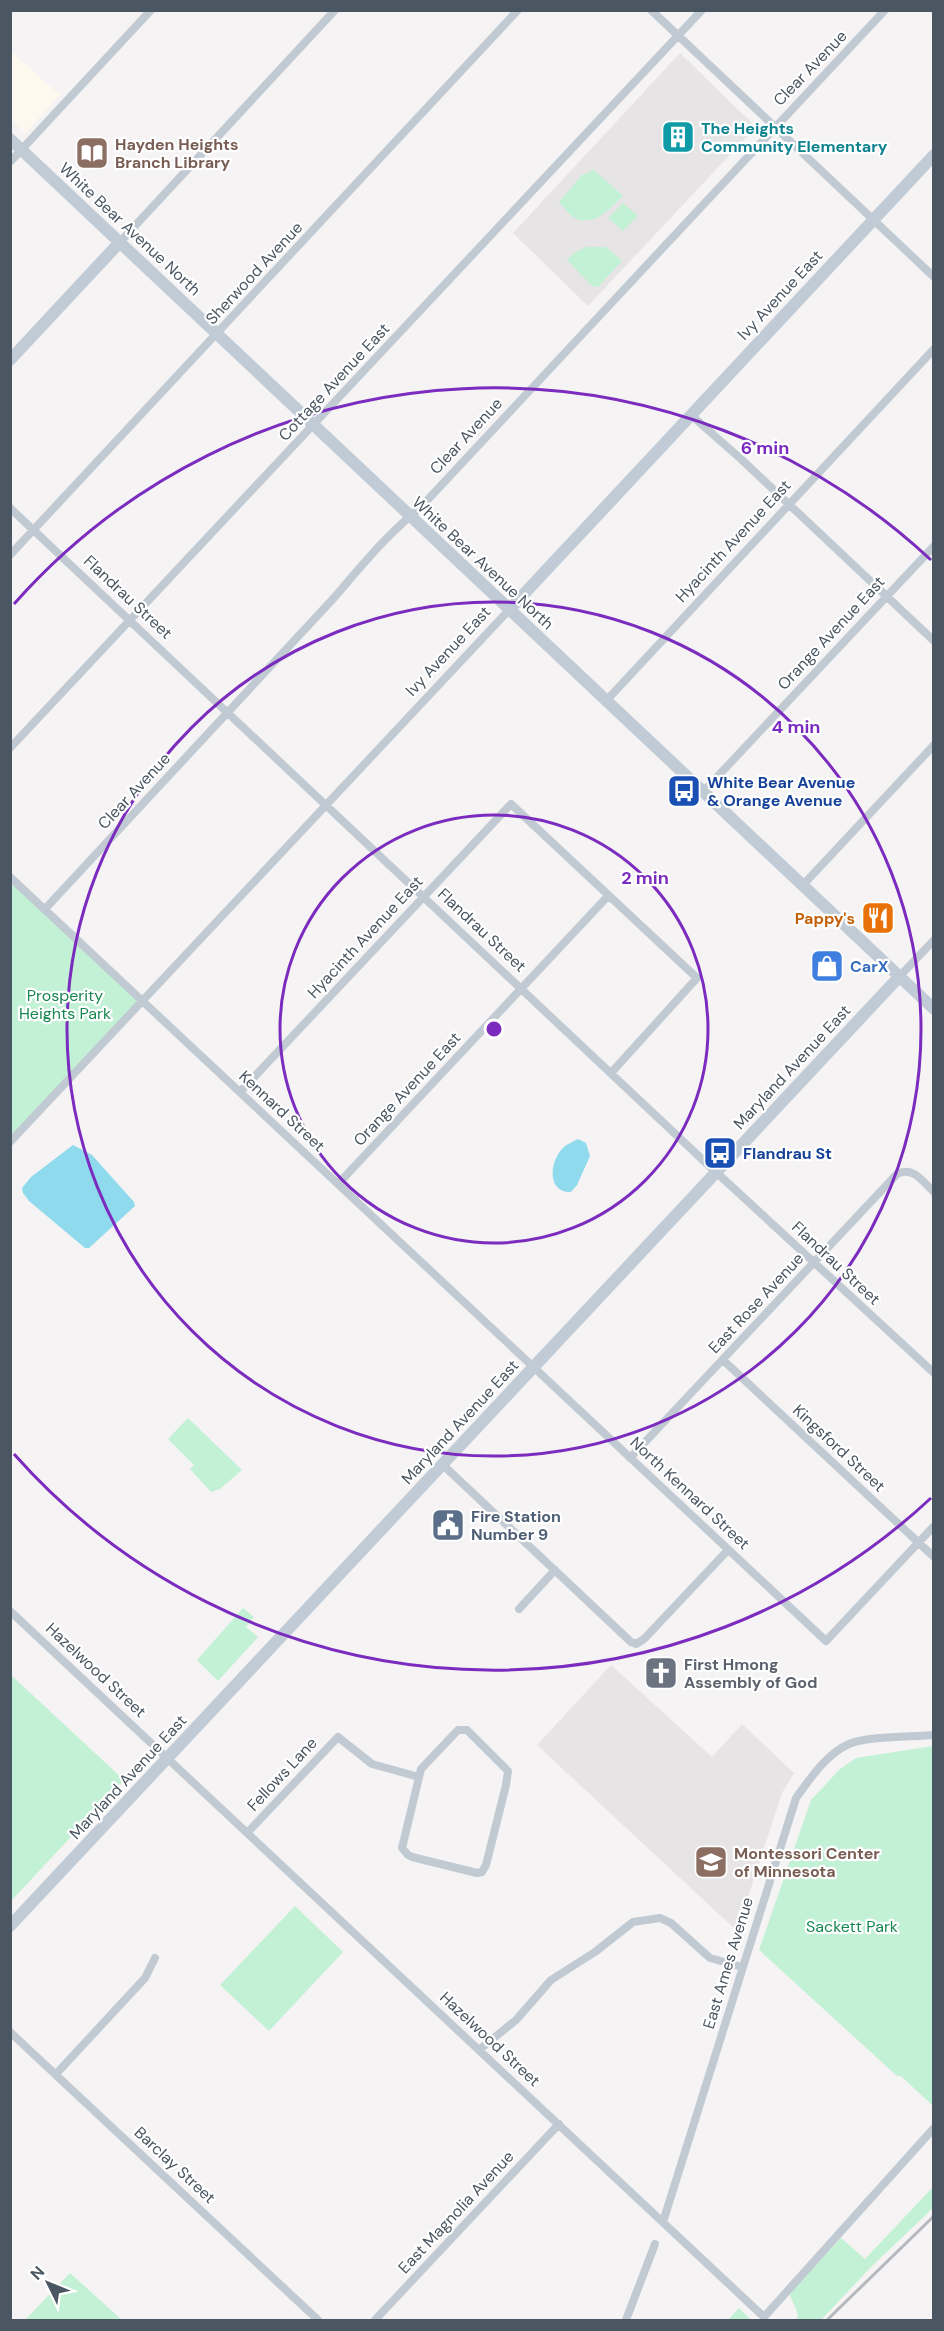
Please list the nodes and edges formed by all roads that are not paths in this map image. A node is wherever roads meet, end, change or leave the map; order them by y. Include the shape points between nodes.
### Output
1 (151, 10) edge
2 (335, 10) edge
3 (518, 10) edge
4 (651, 10) edge
5 (702, 10) edge
6 (885, 10) edge
7 (678, 36) junction
8 (774, 127) junction
9 (10, 139) edge
10 (22, 150) junction
11 (933, 155) edge
12 (10, 162) edge
13 (873, 220) junction
14 (120, 242) junction
15 (933, 277) edge
16 (218, 334) junction
17 (933, 349) edge
18 (10, 360) edge
19 (691, 415) junction
20 (314, 426) junction
21 (788, 503) junction
22 (10, 508) edge
23 (409, 516) junction
24 (34, 530) junction
25 (933, 546) edge
26 (10, 555) edge
27 (886, 596) junction
28 (509, 610) junction
29 (131, 621) junction
30 (933, 641) edge
31 (606, 702) junction
32 (228, 713) junction
33 (933, 745) edge
34 (10, 748) edge
35 (702, 793) junction
36 (327, 805) junction
37 (10, 877) edge
38 (801, 886) junction
39 (424, 896) junction
40 (608, 896) junction
41 (45, 909) junction
42 (933, 940) edge
43 (899, 977) junction
44 (522, 988) junction
45 (143, 1001) junction
46 (933, 1010) edge
47 (611, 1073) junction
48 (240, 1092) junction
49 (10, 1142) edge
50 (716, 1172) junction
51 (338, 1184) junction
52 (933, 1192) edge
53 (814, 1263) junction
54 (723, 1360) junction
55 (534, 1368) junction
56 (933, 1374) edge
57 (630, 1458) junction
58 (443, 1465) junction
59 (933, 1526) edge
60 (918, 1543) junction
61 (728, 1550) junction
62 (933, 1557) edge
63 (555, 1570) junction
64 (519, 1609) dead end
65 (10, 1611) edge
66 (933, 1735) edge
67 (169, 1758) junction
68 (419, 1777) junction
69 (248, 1832) junction
70 (10, 1926) edge
71 (155, 1958) dead end
72 (742, 1967) junction
73 (10, 2032) edge
74 (479, 2050) junction
75 (56, 2074) junction
76 (559, 2124) junction
77 (933, 2128) edge
78 (663, 2222) junction
79 (655, 2244) dead end
80 (318, 2320) edge
81 (375, 2320) edge
82 (626, 2320) edge

1 - 10 street
2 - 14 street
3 - 16 street, Sherwood Avenue
4 - 7 street
5 - 7 street, Cottage Avenue East
6 - 8 street, Clear Avenue
7 - 8 street
7 - 20 street, Cottage Avenue East
8 - 13 street
8 - 23 street, Clear Avenue
9 - 10 main road, White Bear Avenue North
10 - 12 street
10 - 14 main road, White Bear Avenue North
11 - 13 main road, Ivy Avenue East
13 - 15 street
13 - 19 main road, Ivy Avenue East
14 - 16 main road, White Bear Avenue North
14 - 18 main road
16 - 20 main road, White Bear Avenue North
16 - 24 street, Sherwood Avenue
17 - 21 street, Hyacinth Avenue East
19 - 21 street
19 - 28 main road, Ivy Avenue East
20 - 23 main road, White Bear Avenue North
20 - 29 street, Cottage Avenue East
21 - 27 street
21 - 31 street, Hyacinth Avenue East
22 - 24 street, Flandrau Street
23 - 28 main road, White Bear Avenue North
23 - 32 street, Clear Avenue
24 - 26 street, Sherwood Avenue
24 - 29 street, Flandrau Street
25 - 27 street, Orange Avenue East
27 - 30 street
27 - 35 street, Orange Avenue East
28 - 31 main road, White Bear Avenue North
28 - 36 street, Ivy Avenue East
29 - 32 street, Flandrau Street
29 - 34 street, Cottage Avenue East
31 - 35 main road, White Bear Avenue North
32 - 36 street, Flandrau Street
32 - 41 street, Clear Avenue
33 - 38 street
35 - 38 main road, White Bear Avenue North
36 - 39 street, Flandrau Street
36 - 45 street, Ivy Avenue East
37 - 41 street, Kennard Street
38 - 43 main road, White Bear Avenue North
39 - 40 street, Hyacinth Avenue East via 511,804
39 - 44 street, Flandrau Street
39 - 48 street, Hyacinth Avenue East
40 - 44 street, Orange Avenue East
40 - 47 street via 697,978
41 - 45 street, Kennard Street
42 - 43 street, Maryland Avenue East
43 - 46 main road, White Bear Avenue North
43 - 50 main road, Maryland Avenue East
44 - 47 street, Flandrau Street
44 - 51 street, Orange Avenue East
45 - 48 street, Kennard Street
45 - 49 street, Ivy Avenue East
47 - 50 street, Flandrau Street
48 - 51 street, Kennard Street
50 - 53 street, Flandrau Street
50 - 55 main road, Maryland Avenue East
51 - 55 street, Kennard Street
52 - 53 street, East Rose Avenue via 912,1172 897,1174
53 - 54 street, East Rose Avenue
53 - 56 street, Flandrau Street
54 - 57 street, East Rose Avenue
54 - 60 street, Kingsford Street
55 - 57 street, North Kennard Street
55 - 58 main road, Maryland Avenue East
57 - 61 street, North Kennard Street
58 - 63 street
58 - 67 main road, Maryland Avenue East
59 - 60 street
60 - 61 street, North Kennard Street via 826,1641
60 - 62 street, Kingsford Street
61 - 63 street via 636,1644
63 - 64 street
65 - 67 street, Hazelwood Street
66 - 72 street, East Ames Avenue via 849,1744 831,1755 809,1779 796,1798
67 - 69 street, Hazelwood Street
67 - 70 main road, Maryland Avenue East
68 - 68 street via 404,1852 482,1872 508,1776 505,1766 462,1729 453,1733 425,1762
68 - 69 street, Fellows Lane via 372,1764 338,1737
69 - 74 street, Hazelwood Street
71 - 75 street via 145,1978
72 - 74 street via 710,1958 660,1917 633,1922 551,1980 516,2020
72 - 78 street, East Ames Avenue
73 - 75 street, Barclay Street
74 - 76 street, Hazelwood Street
75 - 80 street, Barclay Street
76 - 78 street, Hazelwood Street
76 - 81 street, East Magnolia Avenue
77 - 78 street, Hazelwood Street via 764,2317
79 - 82 street

